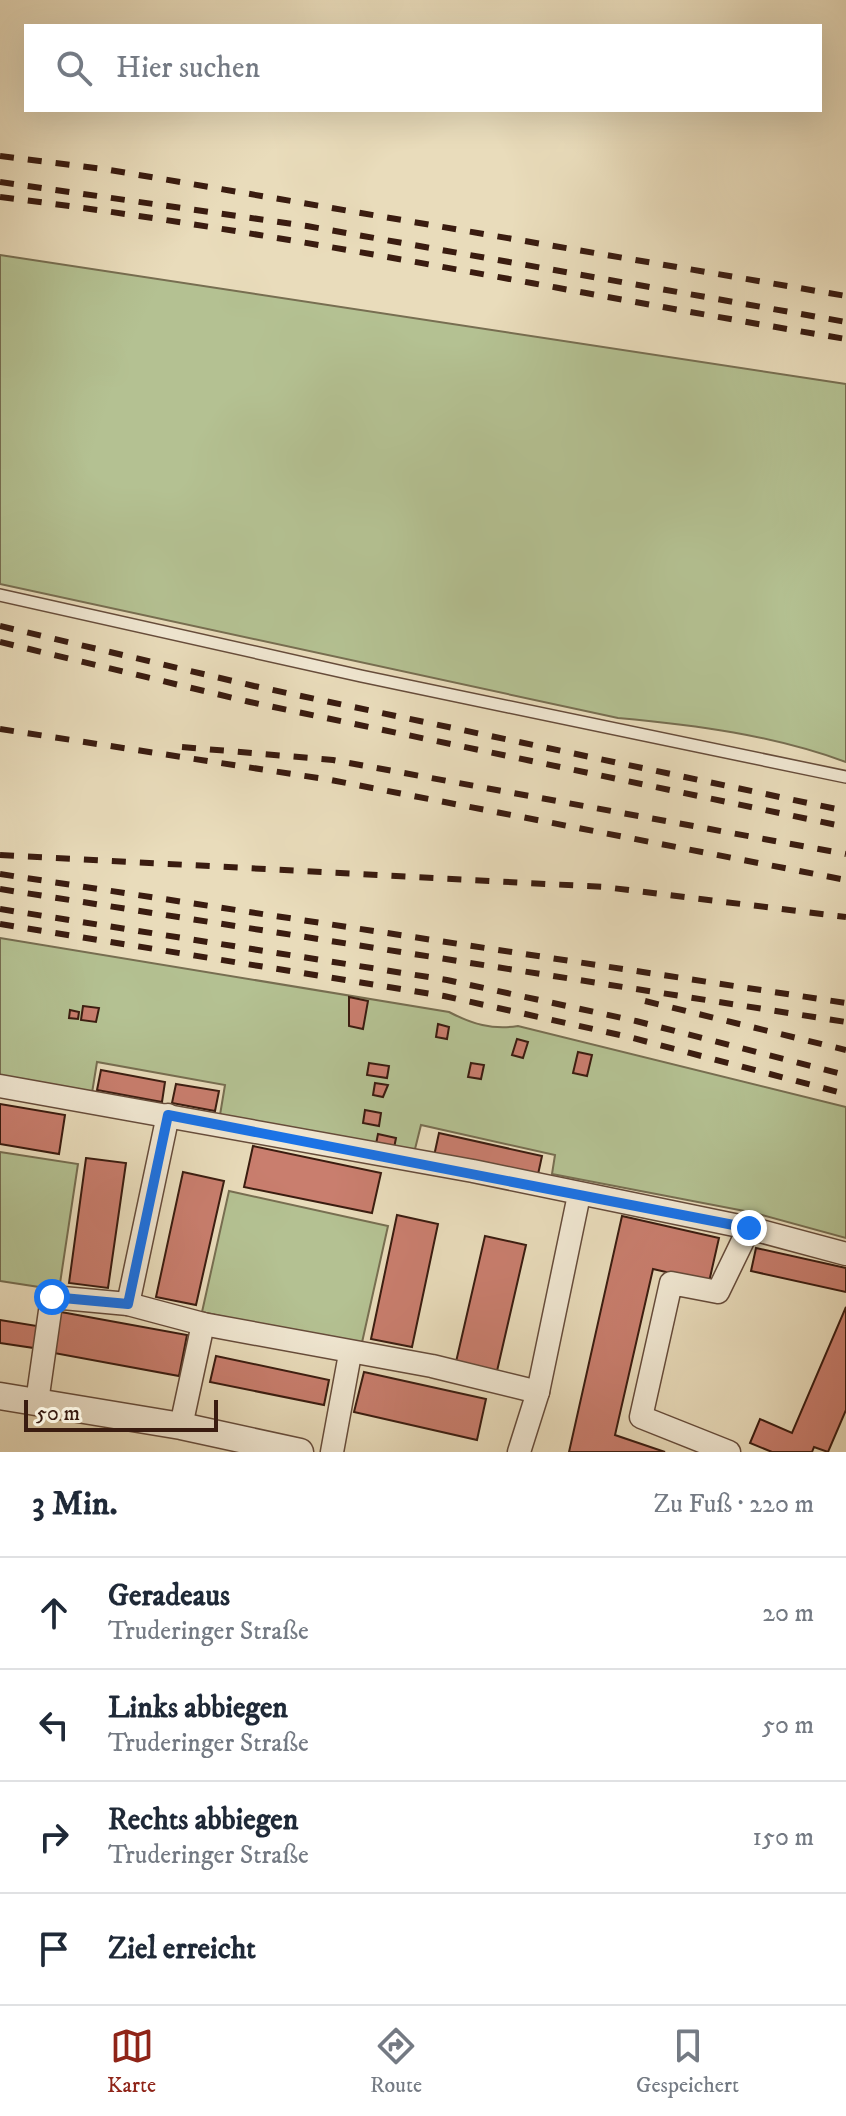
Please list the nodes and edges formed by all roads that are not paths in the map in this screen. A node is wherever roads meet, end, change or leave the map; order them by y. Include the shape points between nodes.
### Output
1 (0, 595) edge
2 (846, 777) edge
3 (0, 1086) edge
4 (168, 1115) junction
5 (579, 1195) junction
6 (749, 1228) junction
7 (846, 1254) edge
8 (128, 1304) junction
9 (203, 1324) junction
10 (350, 1354) junction
11 (538, 1392) junction
12 (0, 1396) edge
13 (37, 1402) junction
14 (181, 1426) junction
15 (300, 1452) edge
16 (332, 1452) edge
17 (519, 1452) edge
18 (729, 1452) edge

1 - 2 lane
3 - 4 street
4 - 5 street
4 - 8 street
5 - 6 street
5 - 11 street
6 - 7 street
6 - 18 street via 718,1292 671,1283 641,1417
8 - 9 street
8 - 13 street via 52,1297
9 - 10 street
9 - 14 street
10 - 11 street via 432,1366
10 - 16 street
11 - 17 street
12 - 13 street
13 - 14 street
14 - 15 street

